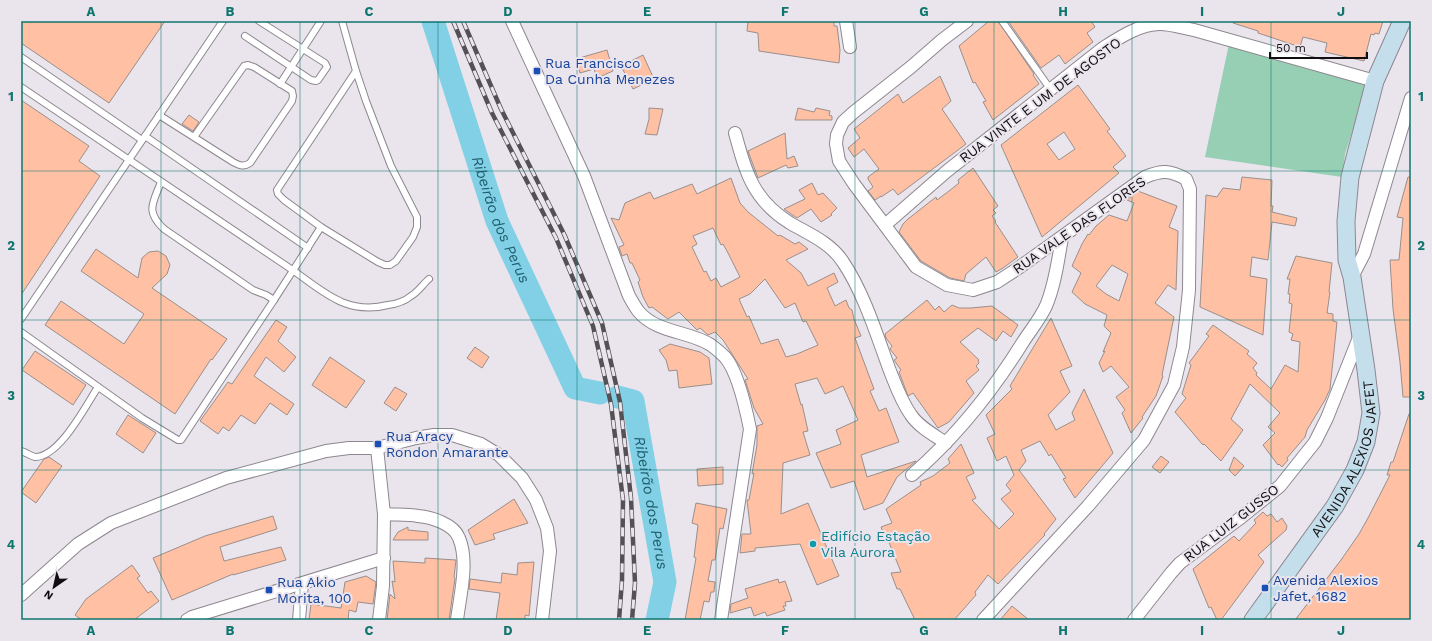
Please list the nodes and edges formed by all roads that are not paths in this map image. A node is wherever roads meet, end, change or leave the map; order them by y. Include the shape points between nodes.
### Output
1 (223, 21) edge
2 (260, 21) edge
3 (342, 21) edge
4 (512, 21) edge
5 (846, 21) edge
6 (966, 21) edge
7 (1002, 21) edge
8 (1402, 21) edge
9 (319, 22) edge
10 (245, 36) dead end
11 (850, 47) dead end
12 (303, 49) junction
13 (21, 57) edge
14 (291, 67) junction
15 (356, 71) junction
16 (1375, 81) junction
17 (280, 84) junction
18 (21, 87) edge
19 (1051, 90) junction
20 (1411, 98) edge
21 (159, 115) junction
22 (735, 133) dead end
23 (194, 137) junction
24 (144, 138) junction
25 (129, 161) junction
26 (161, 182) junction
27 (885, 225) junction
28 (321, 227) junction
29 (1062, 238) junction
30 (308, 248) junction
31 (294, 271) junction
32 (1352, 277) junction
33 (429, 279) dead end
34 (274, 300) junction
35 (21, 319) edge
36 (21, 332) edge
37 (1360, 335) junction
38 (98, 387) junction
39 (946, 443) junction
40 (377, 448) junction
41 (21, 451) edge
42 (912, 475) dead end
43 (384, 514) junction
44 (384, 558) junction
45 (302, 584) junction
46 (21, 595) edge
47 (218, 615) edge
48 (187, 620) edge
49 (299, 620) edge
50 (379, 620) edge
51 (456, 620) edge
52 (542, 620) edge
53 (722, 620) edge
54 (983, 620) edge
55 (1134, 620) edge
56 (1253, 620) edge

1 - 21 lane
2 - 12 lane
3 - 15 lane
4 - 53 street via 584,176 629,296 639,312 650,321 710,345 726,358 737,379 750,429
5 - 11 street
6 - 27 street, RUA VALE DAS FLORES via 854,112 844,122 837,135 839,161
7 - 19 lane
8 - 16 main road, AVENIDA ALEXIOS JAFET
9 - 12 lane
10 - 14 lane
12 - 14 lane
12 - 14 lane via 325,62 327,67 316,81
13 - 24 lane
14 - 17 lane
15 - 28 lane via 278,190 278,194 284,200
15 - 28 lane via 391,166 416,217 417,227 396,261 390,265 385,265
16 - 19 street, RUA VINTE E UM DE AGOSTO via 1200,32 1153,24 1103,48
16 - 32 main road, AVENIDA ALEXIOS JAFET via 1350,177 1346,242 1347,260
17 - 23 lane via 254,67 244,66
17 - 23 lane via 292,91 292,100 246,166 233,162
18 - 25 lane
19 - 27 street, RUA VINTE E UM DE AGOSTO via 947,171
20 - 32 street via 1366,247
21 - 23 lane
21 - 24 lane
22 - 39 street via 741,158 763,202 789,222 819,239 843,262 858,287 899,394 911,416 924,429
24 - 25 lane
24 - 30 lane
25 - 26 lane
25 - 35 lane
26 - 31 lane
26 - 34 lane via 153,203 152,214 156,222 253,290
27 - 29 street, RUA VALE DAS FLORES via 916,267 947,285 973,290 997,282
28 - 30 lane
29 - 39 street via 1046,307 1002,375 975,411
29 - 54 street, RUA VALE DAS FLORES via 1145,177 1159,172 1177,173 1186,179 1190,189 1189,290 1182,347 1174,385 1144,440 1088,506
30 - 31 lane
31 - 33 lane via 330,297 349,306 376,308 396,304 411,296
31 - 34 lane
32 - 37 main road, AVENIDA ALEXIOS JAFET
34 - 38 lane via 181,440 142,418
36 - 38 lane
37 - 55 street, RUA LUIZ GUSSO via 1328,418 1315,442 1280,486 1180,564
37 - 56 main road, AVENIDA ALEXIOS JAFET via 1371,413 1366,442 1355,470 1335,506
38 - 41 lane via 65,438 55,448 35,457
39 - 42 street
40 - 43 street
40 - 46 street via 326,451 226,478 111,522 78,544
40 - 52 street via 428,436 452,436 480,444 497,454 522,478 536,500 547,528 550,551
43 - 44 street
43 - 51 street via 436,520 449,526 459,537 464,561
44 - 45 street
44 - 50 street
45 - 47 street
45 - 49 street
47 - 48 street via 192,617

